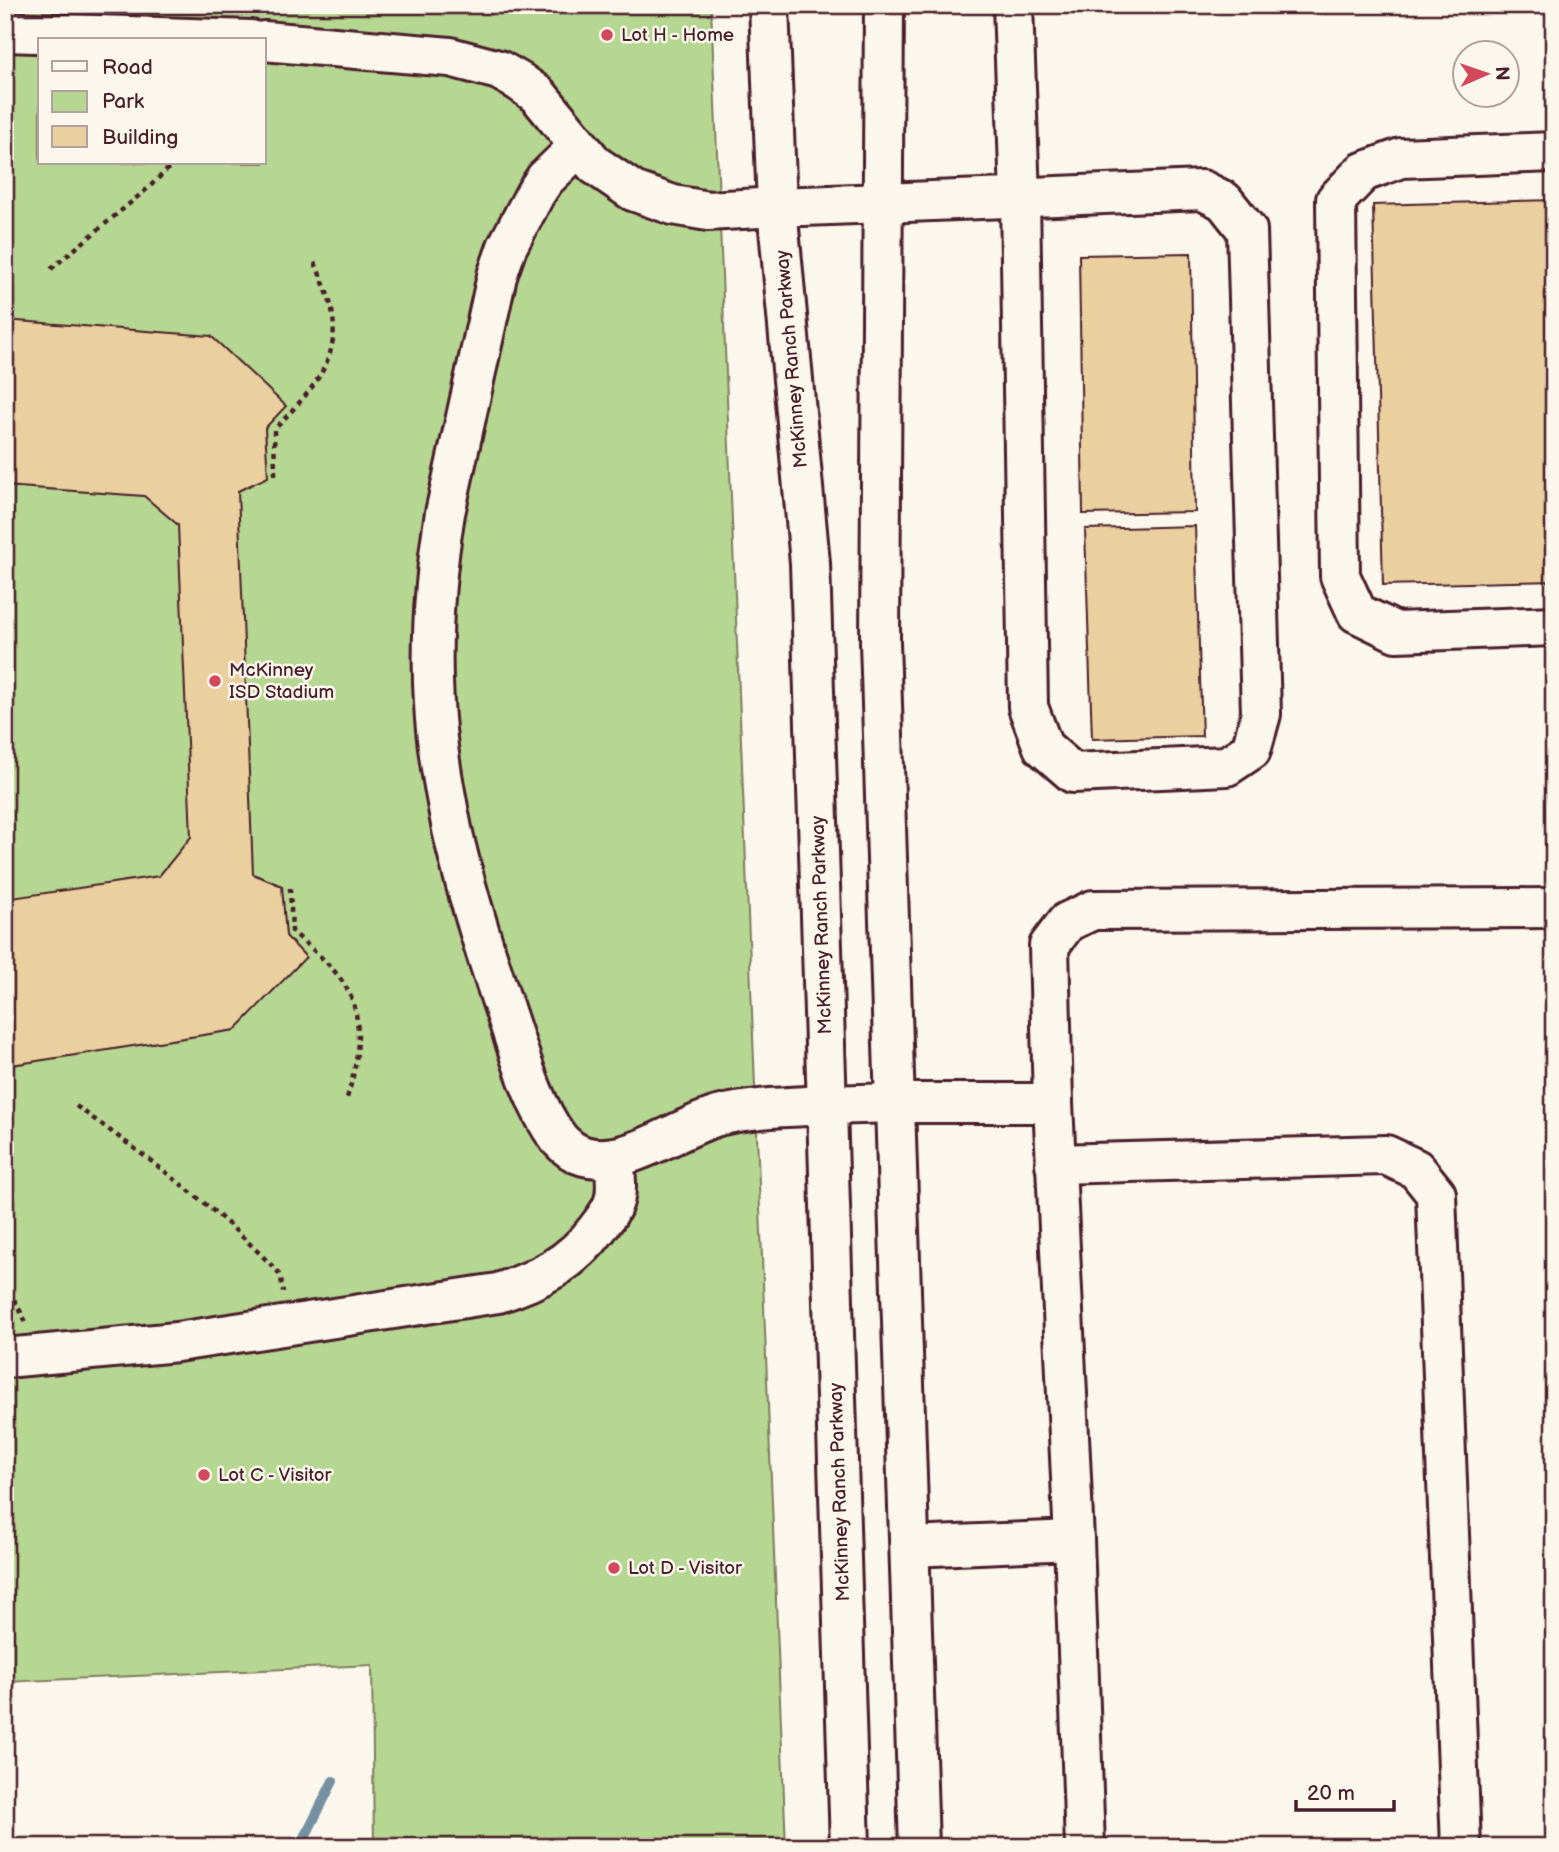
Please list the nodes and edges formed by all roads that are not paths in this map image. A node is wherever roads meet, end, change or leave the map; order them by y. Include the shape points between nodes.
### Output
1 (769, 5) edge
2 (884, 5) edge
3 (1013, 5) edge
4 (5, 32) edge
5 (190, 38) edge
6 (266, 41) edge
7 (578, 147) junction
8 (1554, 152) edge
9 (1020, 197) junction
10 (884, 203) junction
11 (777, 207) junction
12 (1554, 626) edge
13 (1554, 908) edge
14 (1052, 1102) junction
15 (895, 1103) junction
16 (828, 1105) junction
17 (614, 1157) junction
18 (1055, 1164) junction
19 (5, 1357) edge
20 (1074, 1540) junction
21 (910, 1547) junction
22 (850, 1847) edge
23 (919, 1847) edge
24 (1085, 1847) edge
25 (1461, 1847) edge

1 - 11 main road, McKinney Ranch Parkway
2 - 10 main road
3 - 9 main road
4 - 5 main road
6 - 7 main road via 450,57 499,70 538,95
7 - 11 main road via 612,179 673,205 708,211
7 - 17 main road via 534,194 497,276 439,551 434,704 444,789 465,885 530,1087 565,1145 585,1157
8 - 12 main road via 1401,158 1363,172 1336,200 1340,576 1357,613 1396,632
9 - 9 main road via 1202,190 1224,201 1247,230 1261,714 1251,750 1227,766 1073,774 1043,747 1028,707
9 - 10 main road
10 - 11 main road
10 - 15 main road via 880,628
11 - 16 main road, McKinney Ranch Parkway via 810,563
13 - 14 main road via 1093,910 1067,922 1049,946
14 - 15 main road
14 - 18 main road
15 - 16 main road
15 - 21 main road
16 - 17 main road via 718,1116
16 - 22 main road, McKinney Ranch Parkway
17 - 19 main road via 612,1206 586,1243 529,1283 498,1293 288,1326 124,1349
18 - 20 main road
18 - 25 main road via 1385,1156 1416,1169 1436,1194
20 - 21 main road
20 - 24 main road
21 - 23 main road

